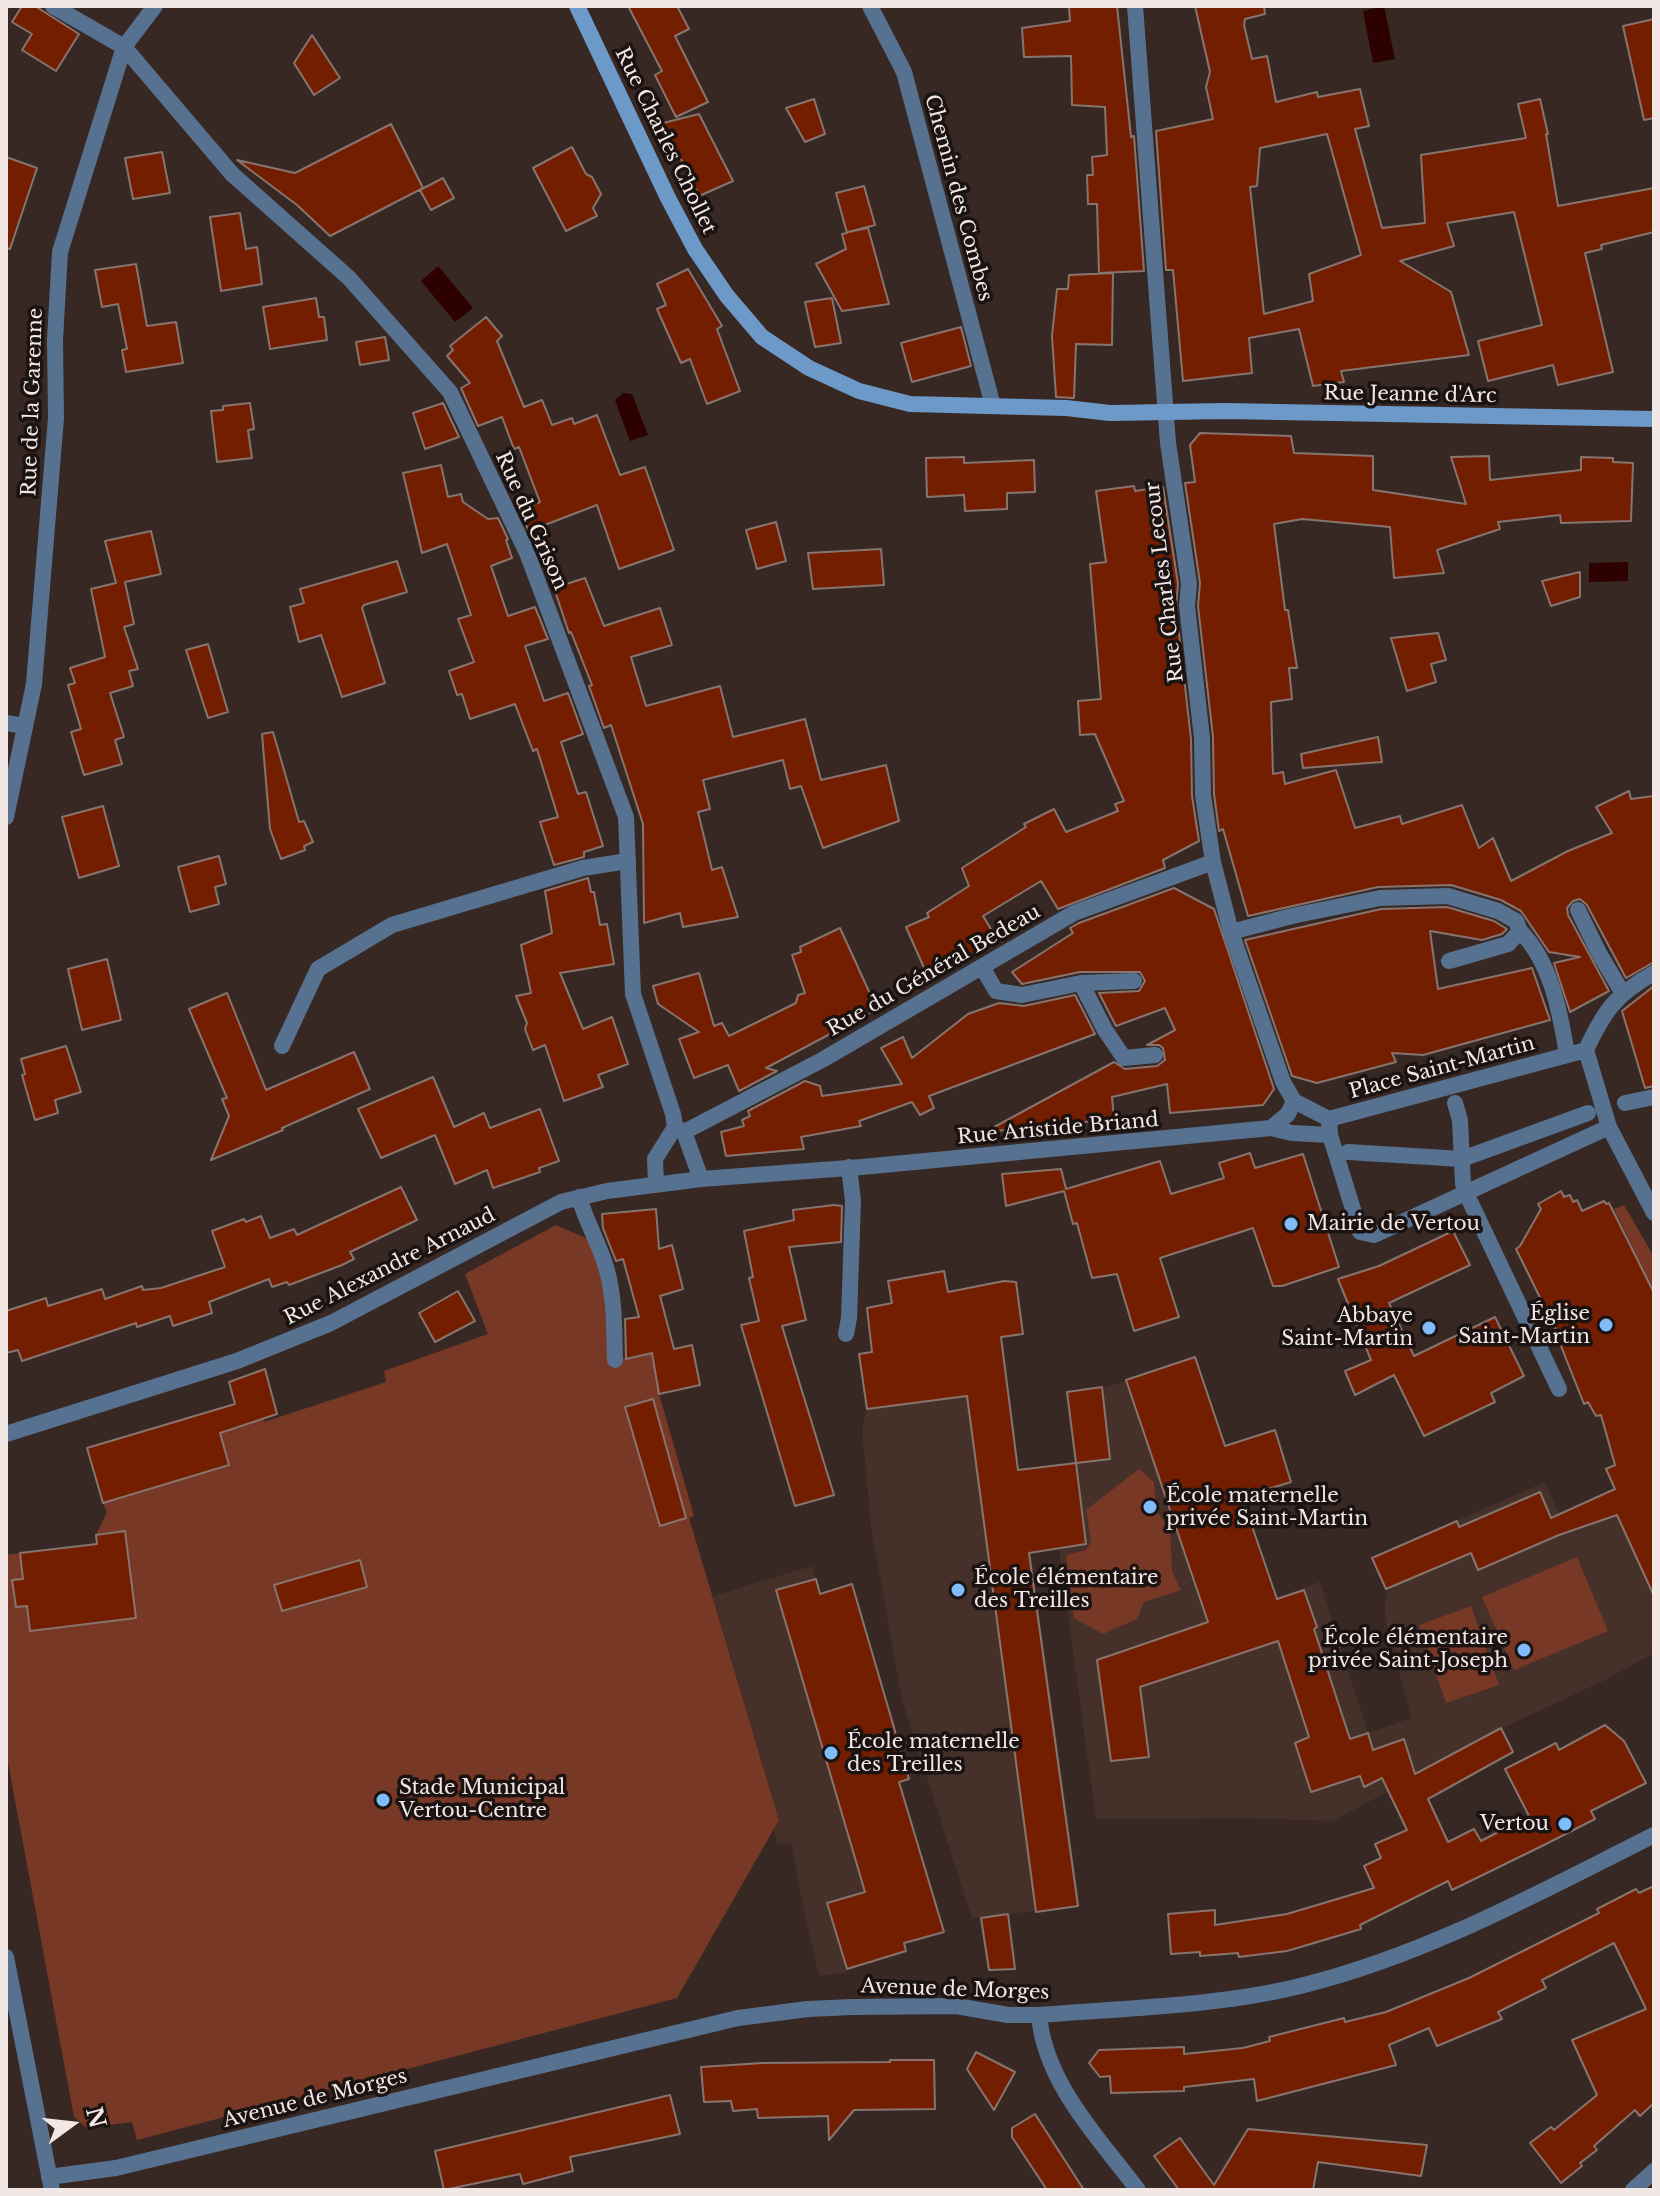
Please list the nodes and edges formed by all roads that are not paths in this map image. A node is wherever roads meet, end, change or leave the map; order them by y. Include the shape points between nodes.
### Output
1 (53, 6) edge
2 (155, 6) edge
3 (577, 6) edge
4 (870, 6) edge
5 (1135, 6) edge
6 (124, 47) junction
7 (993, 406) junction
8 (1165, 412) junction
9 (1654, 419) edge
10 (6, 723) edge
11 (25, 726) junction
12 (6, 817) edge
13 (628, 861) junction
14 (1213, 862) junction
15 (1578, 910) dead end
16 (1520, 931) junction
17 (1231, 932) junction
18 (1449, 961) dead end
19 (982, 967) junction
20 (1654, 973) edge
21 (1134, 981) dead end
22 (1081, 983) junction
23 (1622, 992) junction
24 (282, 1046) dead end
25 (1586, 1050) junction
26 (1567, 1054) junction
27 (1155, 1055) dead end
28 (1654, 1097) edge
29 (1294, 1101) junction
30 (1455, 1103) dead end
31 (1625, 1103) dead end
32 (1580, 1121) dead end
33 (1329, 1127) junction
34 (1609, 1127) junction
35 (1271, 1128) junction
36 (680, 1129) junction
37 (1348, 1152) dead end
38 (1462, 1159) junction
39 (849, 1167) junction
40 (701, 1179) junction
41 (656, 1184) junction
42 (1464, 1189) junction
43 (579, 1197) junction
44 (561, 1202) joint
45 (1654, 1213) edge
46 (846, 1334) dead end
47 (615, 1360) dead end
48 (1559, 1389) dead end
49 (6, 1434) edge
50 (1654, 1835) edge
51 (6, 1957) edge
52 (1039, 2015) junction
53 (12, 2024) edge
54 (1654, 2171) edge
55 (51, 2184) edge
56 (1138, 2190) edge
57 (1633, 2190) edge

1 - 6 street, Rue du Grison
2 - 6 street, Rue de la Garenne
3 - 7 street, Rue Charles Chollet via 695,249 762,337 809,368 859,391 910,404
4 - 7 street, Chemin des Combes via 904,72
5 - 8 street, Rue Charles Lecour
6 - 11 street, Rue de la Garenne via 60,252 56,418 34,684
6 - 13 street, Rue du Grison via 232,174 349,278 450,392 527,553 626,817
7 - 8 street, Rue Charles Chollet
8 - 9 street, Rue Jeanne d'Arc
8 - 14 street, Rue Charles Lecour via 1189,584 1203,795
10 - 11 street
11 - 12 street, Rue de la Garenne
13 - 24 street via 583,868 392,925 318,969
13 - 36 street, Rue du Grison via 633,994
14 - 17 street, Rue Charles Lecour
14 - 19 street, Rue du Général Bedeau via 1074,913
15 - 23 street
16 - 17 street via 1516,921 1498,911 1448,896 1380,898
16 - 18 street via 1508,944
16 - 26 street via 1541,959
17 - 29 street, Rue Charles Lecour
19 - 22 street via 996,991 1022,995
19 - 36 street, Rue du Général Bedeau via 822,1060
20 - 23 street
21 - 22 street
22 - 27 street via 1124,1058
23 - 25 street
25 - 26 street, Place Saint-Martin
25 - 34 street
26 - 33 street, Place Saint-Martin
28 - 31 street
29 - 33 street
29 - 35 street
30 - 38 street
32 - 38 street
33 - 35 street, Rue Aristide Briand via 1292,1133
33 - 42 street via 1360,1232 1374,1235
34 - 42 street
34 - 45 street
35 - 39 street, Rue Aristide Briand
36 - 40 street, Rue du Grison
36 - 41 street via 655,1159
37 - 38 street
38 - 42 street
39 - 40 street, Rue Aristide Briand
39 - 46 street via 853,1201
40 - 41 street, Rue Aristide Briand
41 - 43 street, Rue Aristide Briand
42 - 48 street
43 - 44 street, Rue Aristide Briand
43 - 47 street via 612,1290
44 - 49 street, Rue Alexandre Arnaud via 331,1323 237,1361
50 - 52 street, Avenue de Morges via 1462,1930 1351,1972 1243,1997
51 - 53 street
52 - 55 street, Avenue de Morges via 956,2006 808,2009 738,2018
52 - 56 street via 1041,2034 1064,2090
53 - 55 street
54 - 57 street

